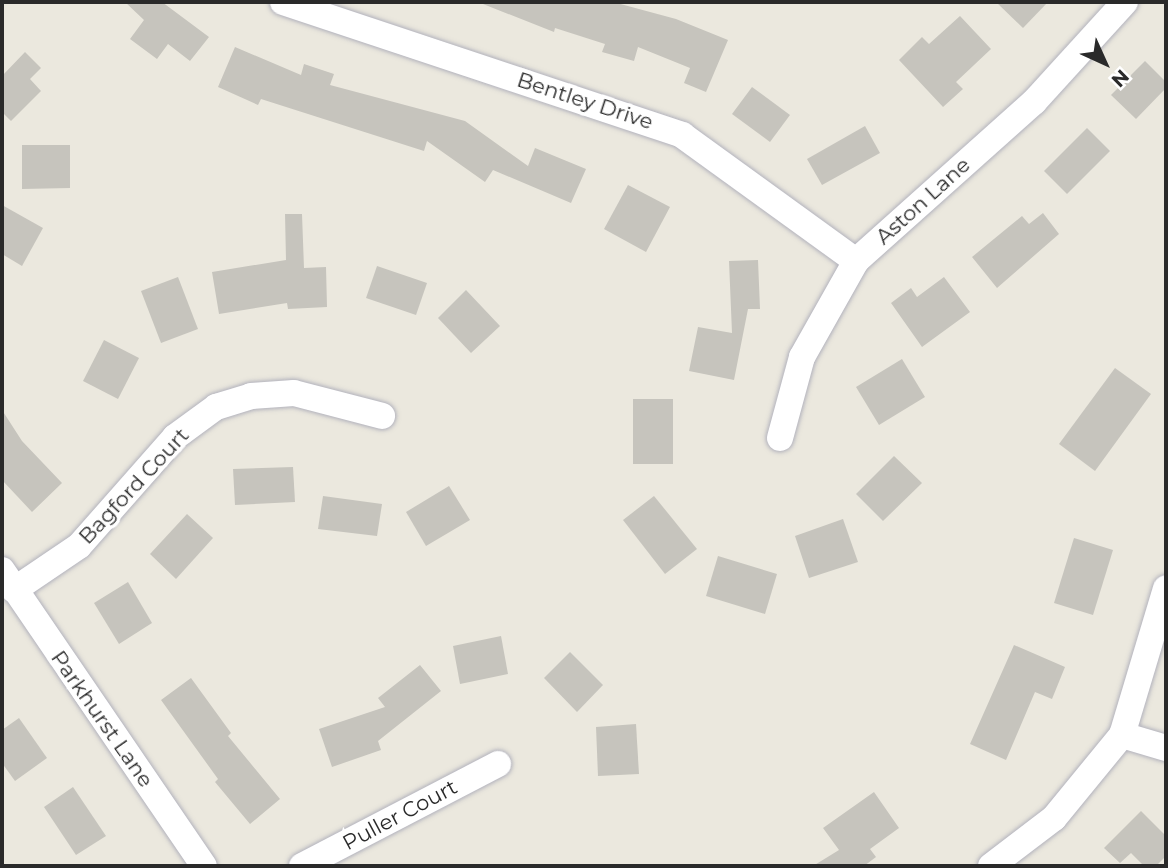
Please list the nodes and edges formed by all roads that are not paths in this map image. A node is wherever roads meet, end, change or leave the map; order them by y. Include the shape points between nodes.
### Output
1 (284, 2) edge
2 (1125, 2) edge
3 (856, 261) junction
4 (382, 416) dead end
5 (780, 438) dead end
6 (8, 580) edge
7 (1166, 588) edge
8 (1122, 735) junction
9 (1166, 748) edge
10 (498, 764) dead end
11 (204, 866) edge
12 (302, 866) edge
13 (991, 866) edge

1 - 3 street, Bentley Drive via 682,135
2 - 3 street, Aston Lane via 1034,102
3 - 5 street, Aston Lane via 807,347
4 - 6 street, Bagford Court via 294,393 251,396 216,407 176,437 79,546
6 - 11 street, Parkhurst Lane
7 - 8 street
8 - 9 street
8 - 13 street via 1055,818
10 - 12 street, Puller Court

